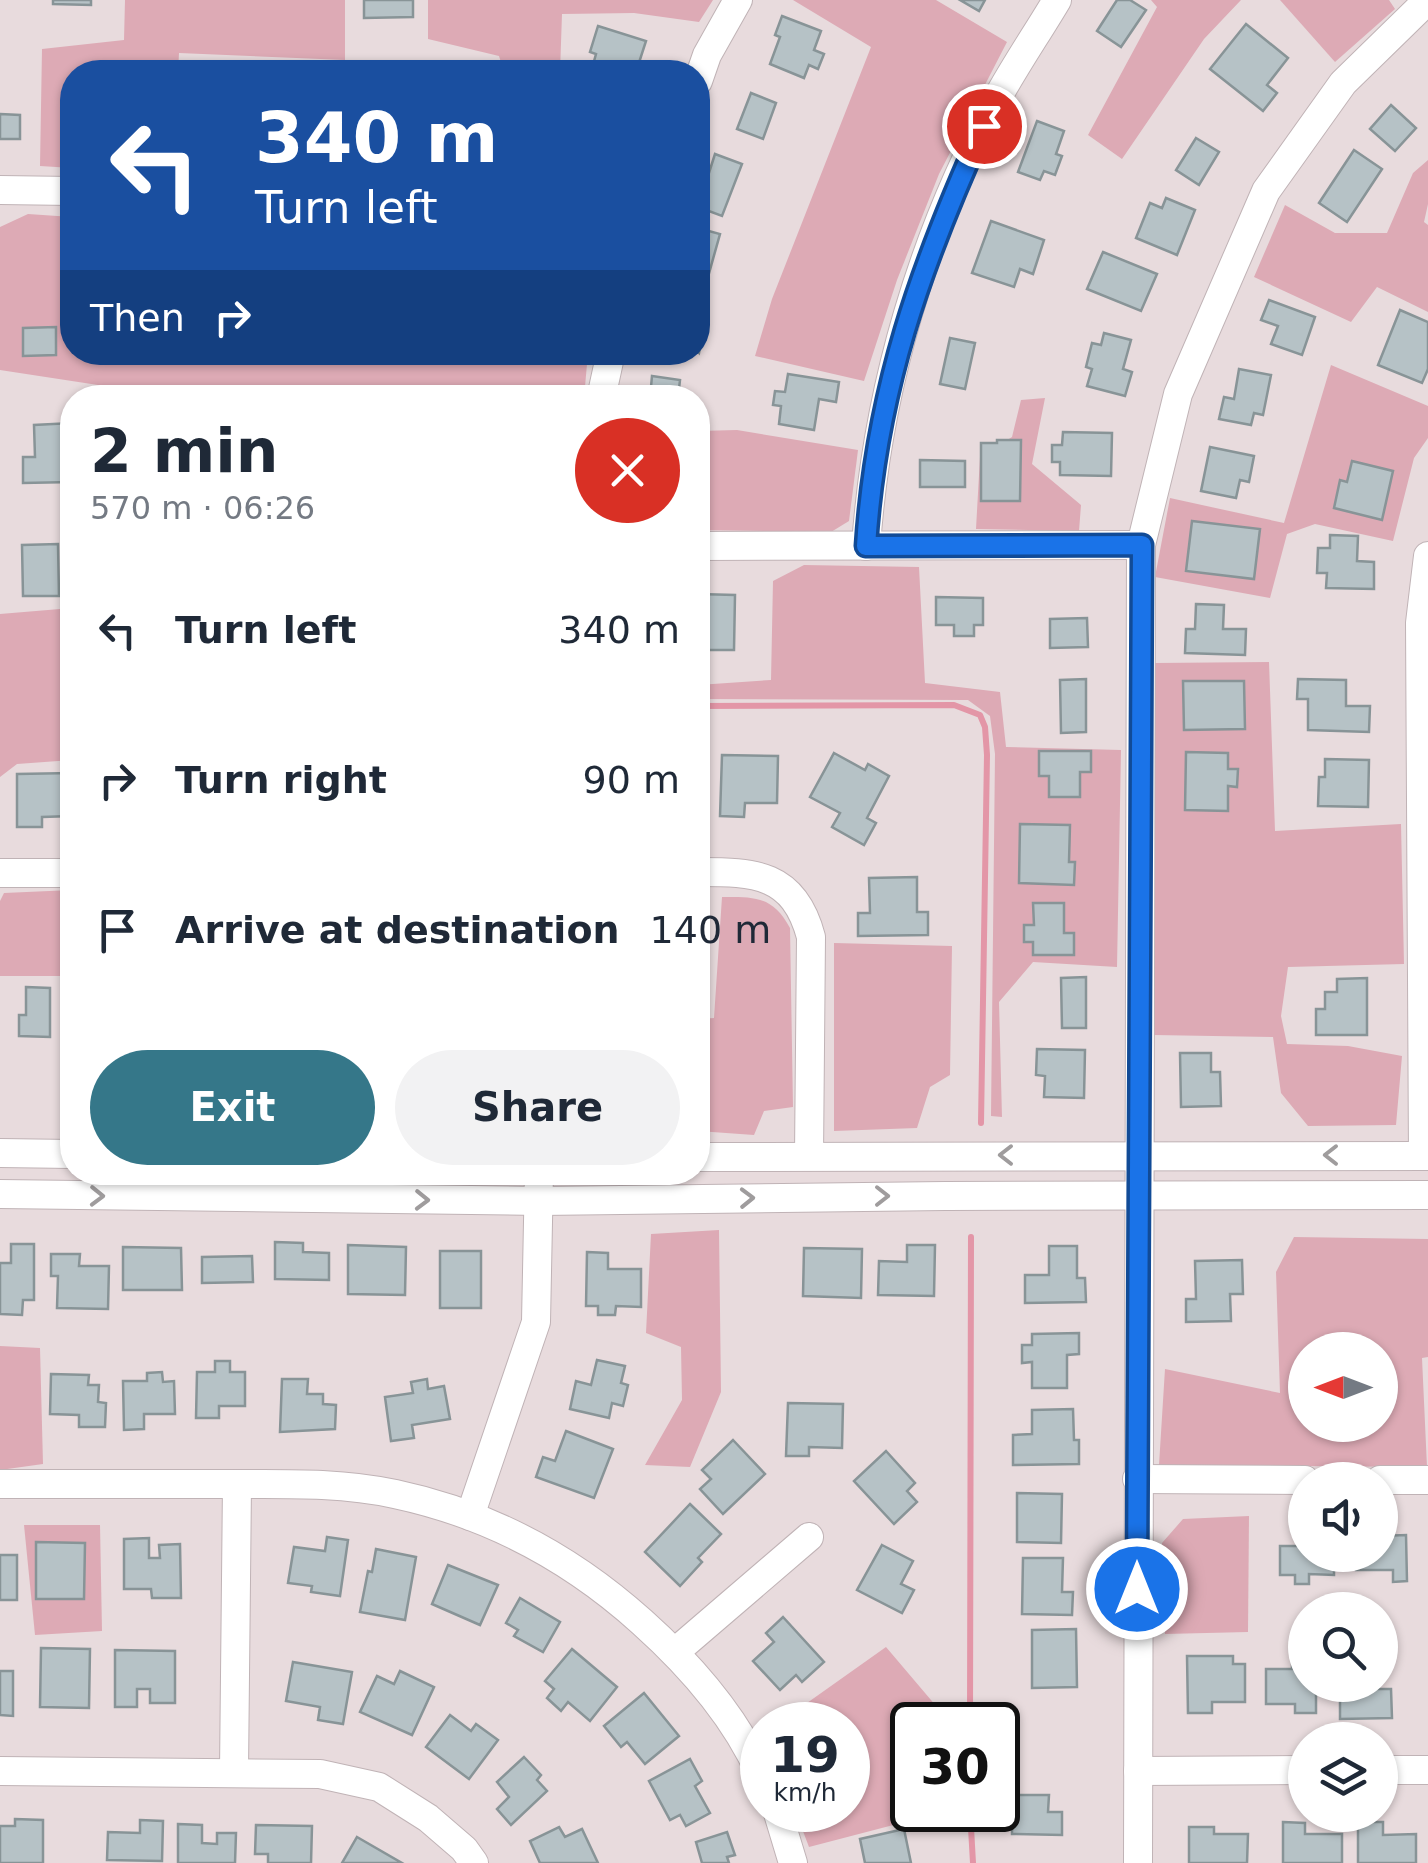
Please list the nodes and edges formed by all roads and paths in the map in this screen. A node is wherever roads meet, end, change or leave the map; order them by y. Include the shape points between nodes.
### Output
1 (738, 0) edge
2 (1058, 0) edge
3 (1428, 0) edge
4 (705, 60) edge
5 (0, 190) edge
6 (60, 191) edge
7 (1142, 545) junction
8 (710, 546) edge
9 (866, 546) junction
10 (1428, 556) edge
11 (710, 872) edge
12 (0, 873) edge
13 (60, 873) edge
14 (0, 1154) edge
15 (60, 1154) edge
16 (1138, 1155) junction
17 (808, 1156) junction
18 (1425, 1156) edge
19 (710, 1157) edge
20 (539, 1185) edge
21 (0, 1194) edge
22 (1138, 1195) junction
23 (1428, 1195) edge
24 (540, 1201) junction
25 (1137, 1480) junction
26 (1288, 1480) edge
27 (1398, 1480) edge
28 (1428, 1480) edge
29 (0, 1484) edge
30 (237, 1484) junction
31 (470, 1516) junction
32 (809, 1537) dead end
33 (675, 1652) junction
34 (740, 1739) edge
35 (1138, 1770) junction
36 (1288, 1770) edge
37 (1398, 1770) edge
38 (1428, 1770) edge
39 (0, 1771) edge
40 (234, 1771) junction
41 (784, 1832) edge
42 (474, 1863) edge
43 (793, 1863) edge
44 (1138, 1863) edge

1 - 4 street
2 - 9 street via 997,98 909,310 885,398
3 - 7 street via 1343,83 1266,190 1178,394
5 - 6 street
7 - 9 street
7 - 16 street
8 - 9 street
10 - 18 street via 1420,622
11 - 17 street via 749,872 780,884 804,910 810,937
12 - 13 street
14 - 15 street
16 -> 17 street
18 -> 16 street
16 - 22 street
17 - 19 street
20 - 24 street
21 -> 24 street
22 - 23 street
24 -> 22 street
22 - 25 street
24 - 31 street via 536,1322
25 - 26 street
25 - 35 street
27 - 28 street
29 - 30 street
30 - 31 street via 395,1494
30 - 40 street
31 - 33 street via 536,1544 590,1578
32 - 33 street
33 - 34 street
35 - 36 street
35 - 44 street
37 - 38 street
39 - 40 street
40 - 42 street via 320,1774 380,1788 428,1818
41 - 43 street

